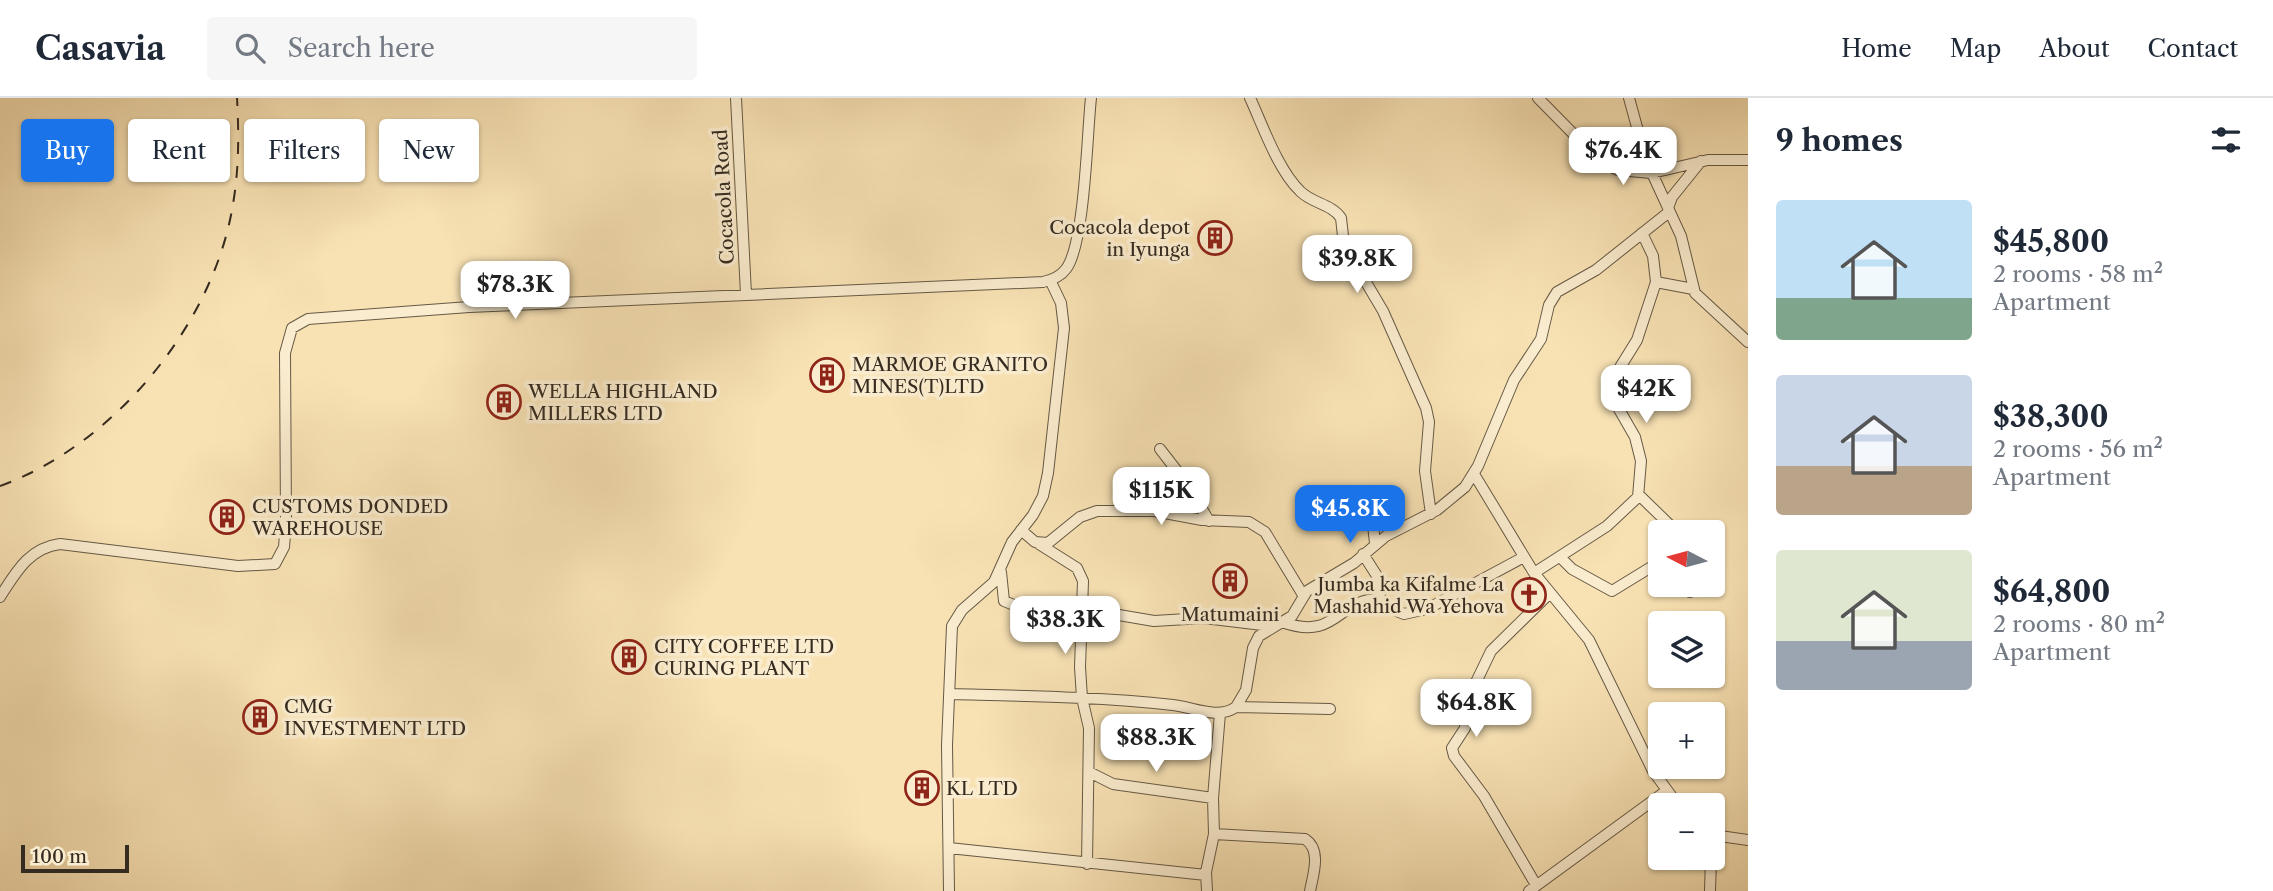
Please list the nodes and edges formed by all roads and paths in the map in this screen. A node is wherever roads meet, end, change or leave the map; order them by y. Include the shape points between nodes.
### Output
1 (736, 98) edge
2 (1091, 98) edge
3 (1250, 98) edge
4 (1538, 98) edge
5 (1629, 98) edge
6 (1748, 160) edge
7 (1702, 161) junction
8 (1652, 173) junction
9 (1668, 211) junction
10 (1642, 233) junction
11 (1050, 280) junction
12 (1656, 282) junction
13 (1693, 289) junction
14 (746, 294) junction
15 (1748, 342) edge
16 (1160, 449) dead end
17 (1474, 474) junction
18 (1363, 493) dead end
19 (1639, 495) junction
20 (1432, 514) junction
21 (1664, 520) edge
22 (1209, 521) junction
23 (1021, 530) junction
24 (1375, 543) junction
25 (1039, 544) junction
26 (1363, 554) junction
27 (1560, 556) junction
28 (1524, 557) junction
29 (1001, 568) junction
30 (1648, 569) edge
31 (1534, 573) junction
32 (1549, 594) junction
33 (1303, 595) junction
34 (0, 597) edge
35 (1380, 598) junction
36 (1084, 612) junction
37 (1277, 624) junction
38 (952, 694) junction
39 (1082, 698) junction
40 (1236, 708) junction
41 (1330, 709) dead end
42 (1220, 713) junction
43 (1089, 772) junction
44 (1666, 791) joint
45 (1213, 798) junction
46 (1214, 834) junction
47 (1725, 837) edge
48 (1748, 840) edge
49 (949, 848) junction
50 (1087, 864) junction
51 (1711, 870) edge
52 (1206, 875) junction
53 (1532, 888) edge
54 (949, 891) edge
55 (1207, 891) edge
56 (1310, 891) edge
57 (1710, 891) edge

1 - 14 street, Cocacola Road
2 - 11 street via 1075,244 1067,268
3 - 20 street via 1290,179 1307,197 1341,218 1344,245 1383,312 1426,408 1425,471
4 - 8 street via 1601,162 1618,170
5 - 8 street
6 - 7 street
7 - 8 street
7 - 9 street via 1673,194
8 - 9 street
9 - 10 street
9 - 13 street via 1683,240
10 - 12 street via 1653,256
10 - 17 street via 1552,298 1541,339 1514,380
11 - 14 street
11 - 23 street via 1061,303 1064,328 1048,473 1039,506
12 - 13 street
12 - 19 street via 1637,340 1613,384 1614,398 1631,428 1641,461
13 - 15 street via 1699,300
14 - 34 street via 469,307 302,321 289,332 285,354 286,522 284,547 275,564 239,566 60,544 29,556
16 - 22 street
17 - 20 street via 1452,500
17 - 28 street
18 - 24 street
19 - 21 street
19 - 27 street via 1616,519
20 - 24 street
22 - 25 street via 1163,512 1097,511 1080,517 1052,542
22 - 33 street via 1249,522 1262,528
23 - 25 street
23 - 29 street
24 - 26 street
25 - 36 street via 1080,571
26 - 33 street
26 - 35 street via 1379,579
27 - 30 street via 1572,569 1612,591
27 - 31 street
28 - 31 street
28 - 35 street via 1418,612 1397,612
29 - 36 street via 1002,596 1008,604
29 - 38 street via 988,589 954,622
31 - 32 street
32 - 44 street via 1589,640
32 - 53 street via 1491,651 1466,701 1465,725 1452,748 1493,810
33 - 37 street via 1292,616
35 - 37 street via 1356,605 1315,629
36 - 37 street via 1154,621 1204,618
36 - 39 street
37 - 40 street via 1256,642 1246,691
38 - 39 street
38 - 49 street via 947,745
39 - 42 street
39 - 43 street via 1089,722
40 - 41 street
40 - 42 street
42 - 45 street
43 - 45 street via 1113,785
43 - 50 street
44 - 53 street
45 - 46 street
46 - 52 street
46 - 56 street via 1310,843 1315,855
47 - 48 street
49 - 50 street
49 - 54 street
50 - 52 street
51 - 57 street
52 - 55 street

